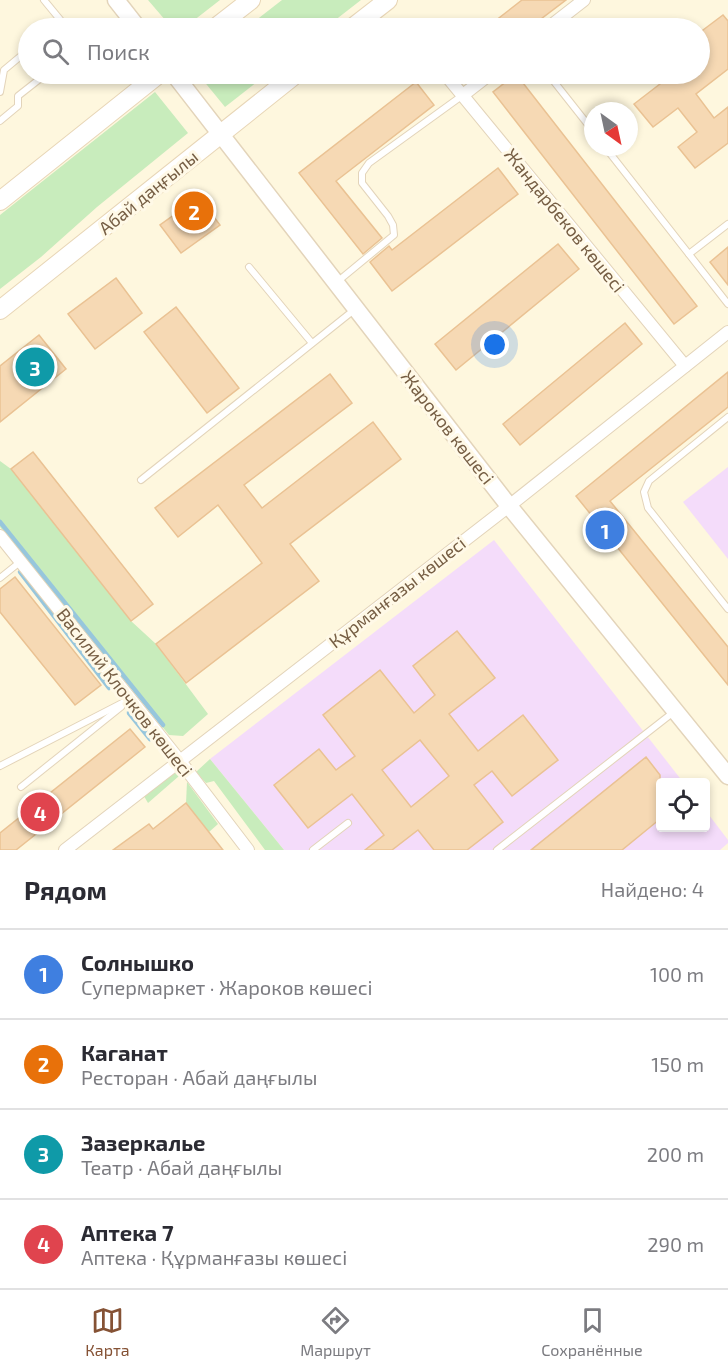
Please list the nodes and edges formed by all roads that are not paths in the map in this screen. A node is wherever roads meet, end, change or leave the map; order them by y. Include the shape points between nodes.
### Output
1 (44, 0) edge
2 (116, 0) edge
3 (251, 0) edge
4 (388, 0) edge
5 (584, 0) edge
6 (59, 18) edge
7 (130, 18) edge
8 (228, 18) edge
9 (365, 18) edge
10 (561, 18) edge
11 (18, 58) edge
12 (33, 84) edge
13 (146, 84) edge
14 (182, 84) edge
15 (283, 84) edge
16 (454, 84) edge
17 (477, 84) edge
18 (556, 84) edge
19 (0, 93) edge
20 (463, 95) junction
21 (584, 120) edge
22 (0, 121) edge
23 (221, 133) junction
24 (613, 156) edge
25 (0, 201) edge
26 (728, 224) edge
27 (689, 254) junction
28 (249, 267) dead end
29 (336, 282) junction
30 (728, 304) edge
31 (356, 308) junction
32 (0, 310) edge
33 (728, 332) edge
34 (312, 343) junction
35 (685, 366) junction
36 (728, 417) edge
37 (141, 480) dead end
38 (509, 506) junction
39 (0, 536) edge
40 (21, 561) junction
41 (0, 578) edge
42 (728, 609) edge
43 (130, 699) junction
44 (675, 711) junction
45 (180, 761) junction
46 (0, 766) edge
47 (728, 776) edge
48 (21, 787) dead end
49 (348, 823) dead end
50 (65, 850) edge
51 (248, 850) edge
52 (313, 850) edge
53 (497, 850) edge

1 - 6 lane
2 - 7 street
3 - 8 main road
4 - 9 main road
5 - 10 street
11 - 19 lane via 4,70
12 - 22 lane via 18,96 18,106
13 - 25 main road
14 - 23 street, Жароков көшесі
15 - 23 main road, Абай даңғылы
16 - 20 street, Жандарбеков көшесі
17 - 20 street
18 - 21 lane
20 - 29 lane via 369,163 362,173 362,183 388,216 394,236
20 - 35 street, Жандарбеков көшесі
23 - 29 street, Жароков көшесі
23 - 32 main road, Абай даңғылы
24 - 27 lane
26 - 27 lane
27 - 30 lane
28 - 34 lane
29 - 31 street, Жароков көшесі
31 - 34 lane
31 - 38 street, Жароков көшесі
33 - 35 street, Құрманғазы көшесі
34 - 37 lane
35 - 38 street, Құрманғазы көшесі
36 - 42 lane via 649,481 644,492 648,508
38 - 44 street, Жароков көшесі
38 - 45 street, Құрманғазы көшесі
39 - 40 street, Василий Клочков көшесі
40 - 41 lane
40 - 43 street, Василий Клочков көшесі
43 - 45 street, Василий Клочков көшесі
43 - 46 lane
43 - 48 lane
44 - 47 street, Жароков көшесі
44 - 53 lane
45 - 50 street, Құрманғазы көшесі
45 - 51 street, Василий Клочков көшесі
49 - 52 lane

